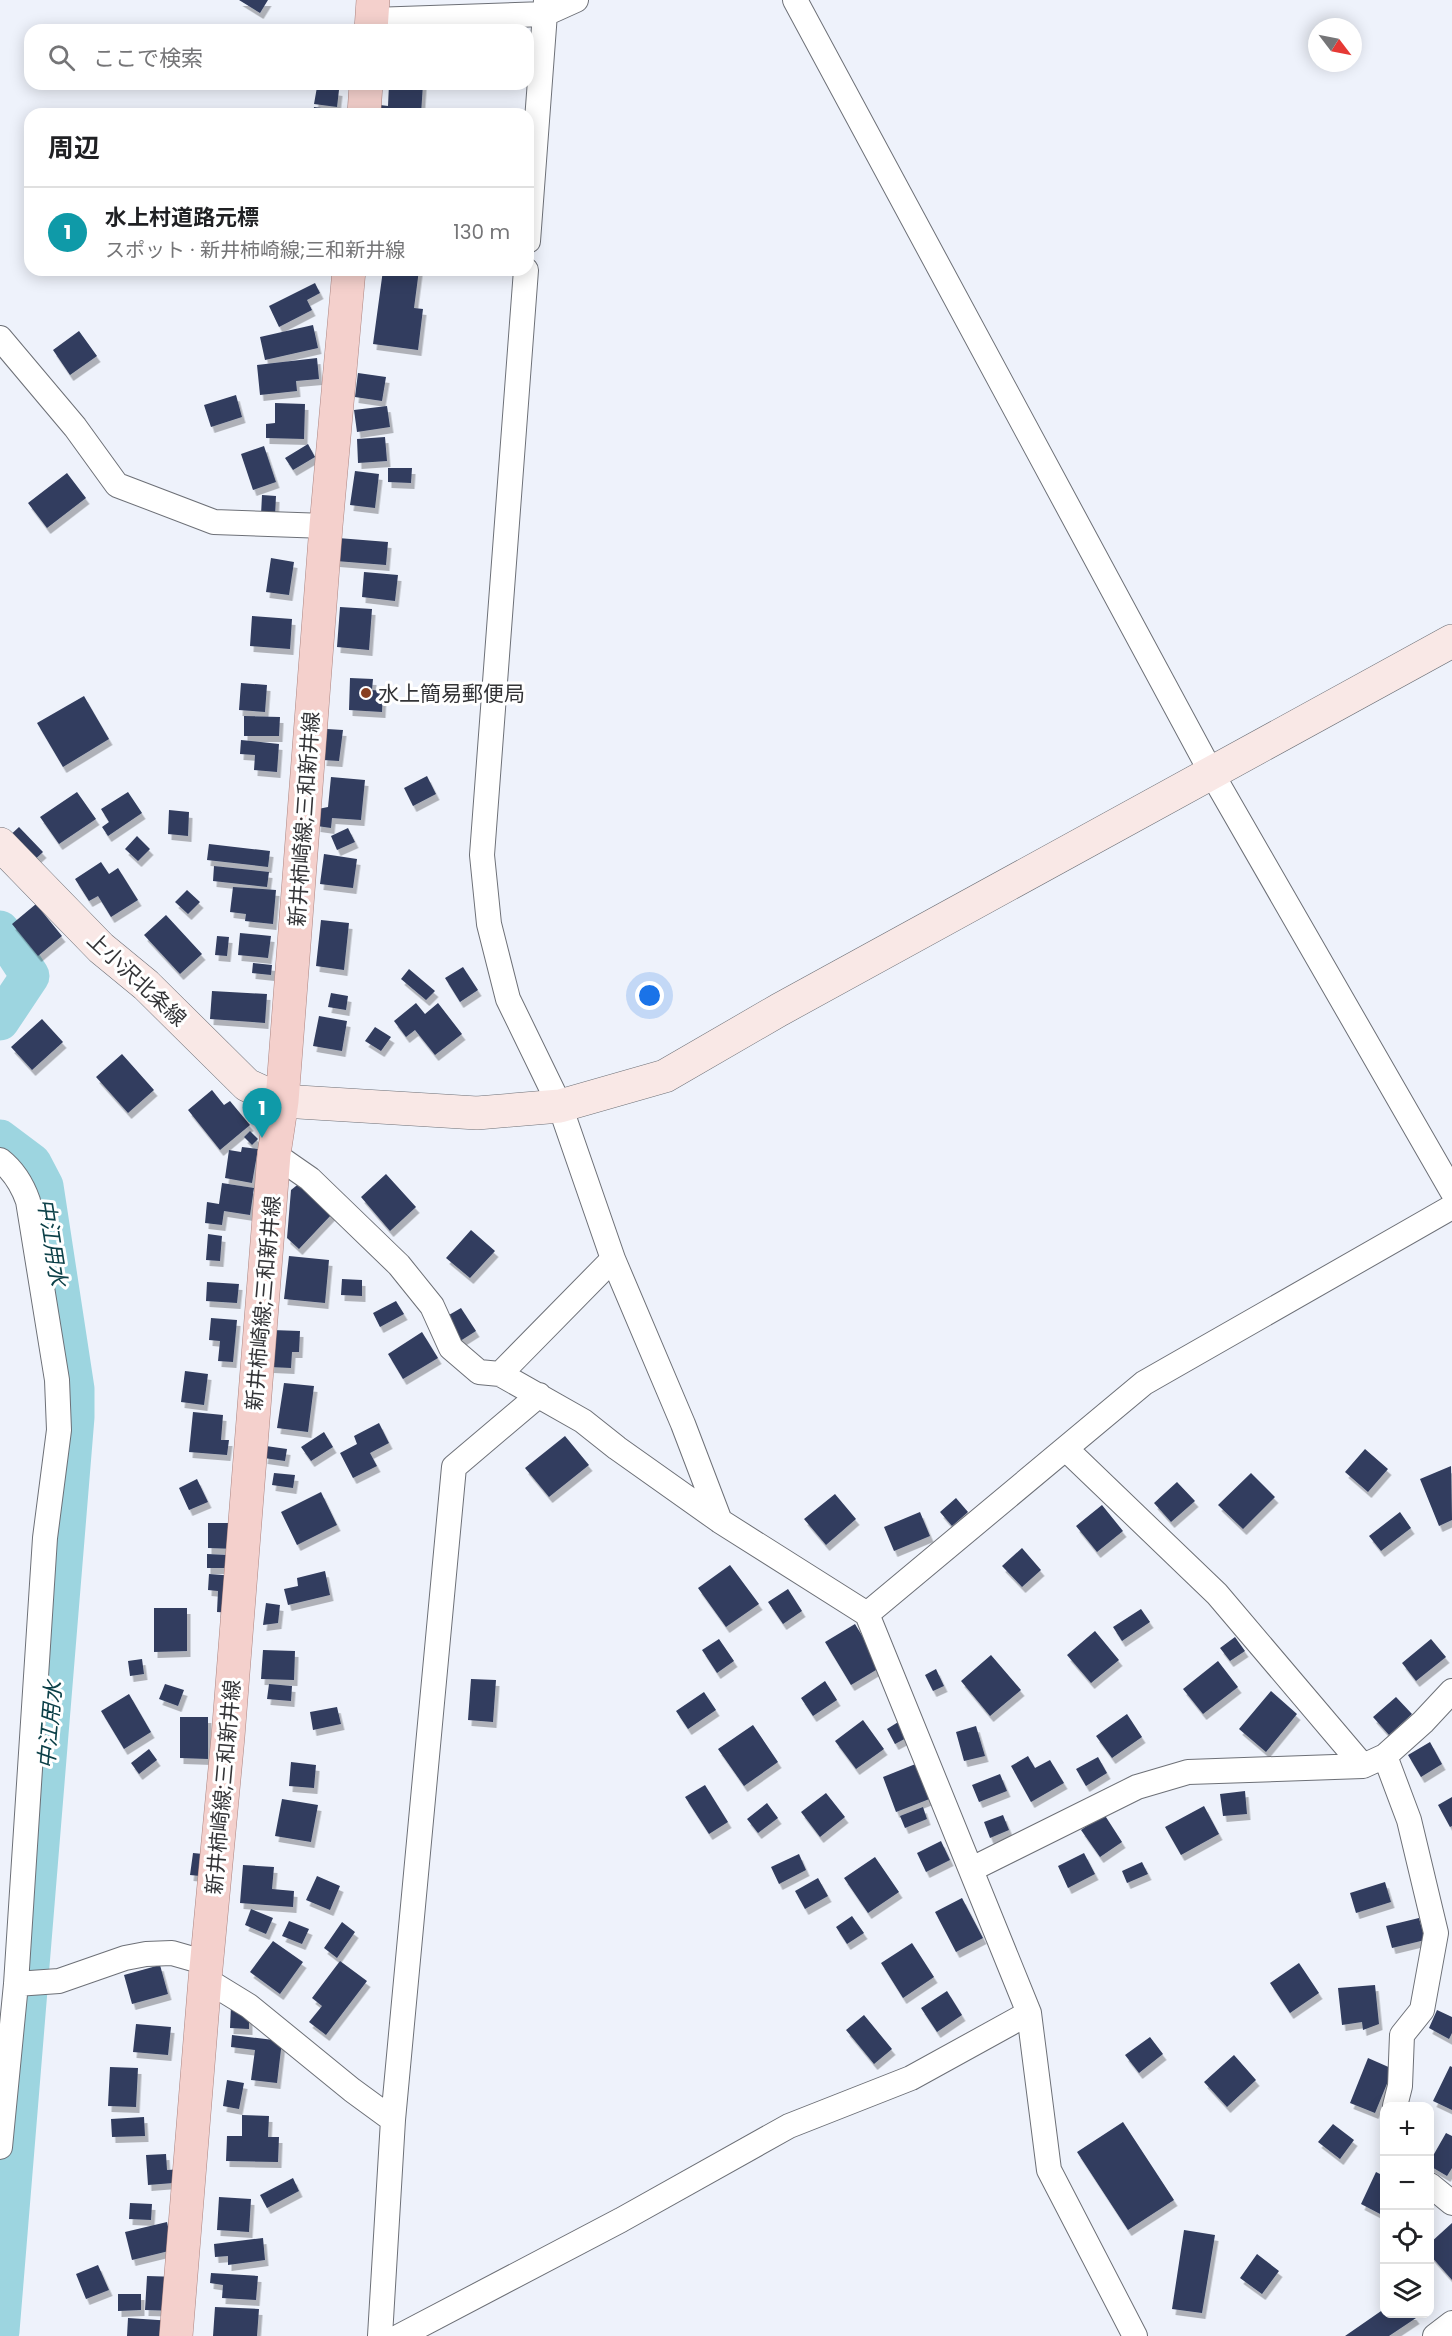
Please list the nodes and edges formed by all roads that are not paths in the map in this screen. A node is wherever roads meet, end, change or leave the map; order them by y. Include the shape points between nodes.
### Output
1 (576, 0) edge
2 (795, 0) edge
3 (546, 7) edge
4 (372, 17) edge
5 (366, 90) edge
6 (364, 108) edge
7 (534, 163) edge
8 (348, 276) edge
9 (526, 276) edge
10 (0, 338) edge
11 (326, 526) junction
12 (1452, 641) edge
13 (1211, 772) junction
14 (0, 844) edge
15 (282, 1101) junction
16 (560, 1106) junction
17 (274, 1154) junction
18 (0, 1161) edge
19 (1452, 1191) edge
20 (1452, 1207) edge
21 (613, 1258) junction
22 (500, 1374) junction
23 (539, 1395) junction
24 (1066, 1449) junction
25 (720, 1521) junction
26 (867, 1614) junction
27 (1452, 1691) edge
28 (1385, 1756) junction
29 (1363, 1766) junction
30 (972, 1869) junction
31 (206, 1971) junction
32 (16, 1984) junction
33 (1029, 2013) junction
34 (1396, 2102) edge
35 (393, 2120) junction
36 (0, 2147) edge
37 (1434, 2188) edge
38 (1452, 2203) edge
39 (1452, 2323) edge
40 (176, 2336) edge
41 (380, 2336) edge
42 (400, 2336) edge
43 (1135, 2336) edge
44 (1435, 2336) edge

1 - 3 street
2 - 13 street
3 - 4 street
3 - 7 street
5 - 6 main road
8 - 11 main road, 新井柿崎線;三和新井線
9 - 16 street via 482,855 489,924 508,999
10 - 11 street via 117,484 214,522
11 - 15 main road, 新井柿崎線;三和新井線
12 - 13 street
13 - 16 street via 665,1076
13 - 19 street
14 - 15 street, 上小沢北条線 via 101,948 146,985 247,1085
15 - 16 street via 477,1113
15 - 17 main road, 新井柿崎線;三和新井線
16 - 21 street
17 - 22 street via 310,1179 399,1265 432,1306 451,1348 479,1372
17 - 31 main road, 新井柿崎線;三和新井線
18 - 32 street via 22,1184 28,1201 57,1380 59,1430 45,1538
20 - 24 street via 1144,1383
21 - 22 street
21 - 25 street
22 - 23 street
23 - 25 street via 583,1421
23 - 35 street via 454,1467
24 - 26 street
24 - 29 street via 1217,1594
25 - 26 street
26 - 30 street
27 - 28 street
28 - 29 street
28 - 34 street via 1409,1820 1436,1933 1422,2010 1402,2035
29 - 30 street via 1188,1772 1137,1787
30 - 33 street
31 - 32 street via 172,1953 146,1954 59,1981
31 - 35 street
31 - 40 main road, 新井柿崎線;三和新井線
32 - 36 street
33 - 42 street via 910,2078 789,2126
33 - 43 street via 1049,2170
35 - 41 street
37 - 38 street
39 - 44 street

